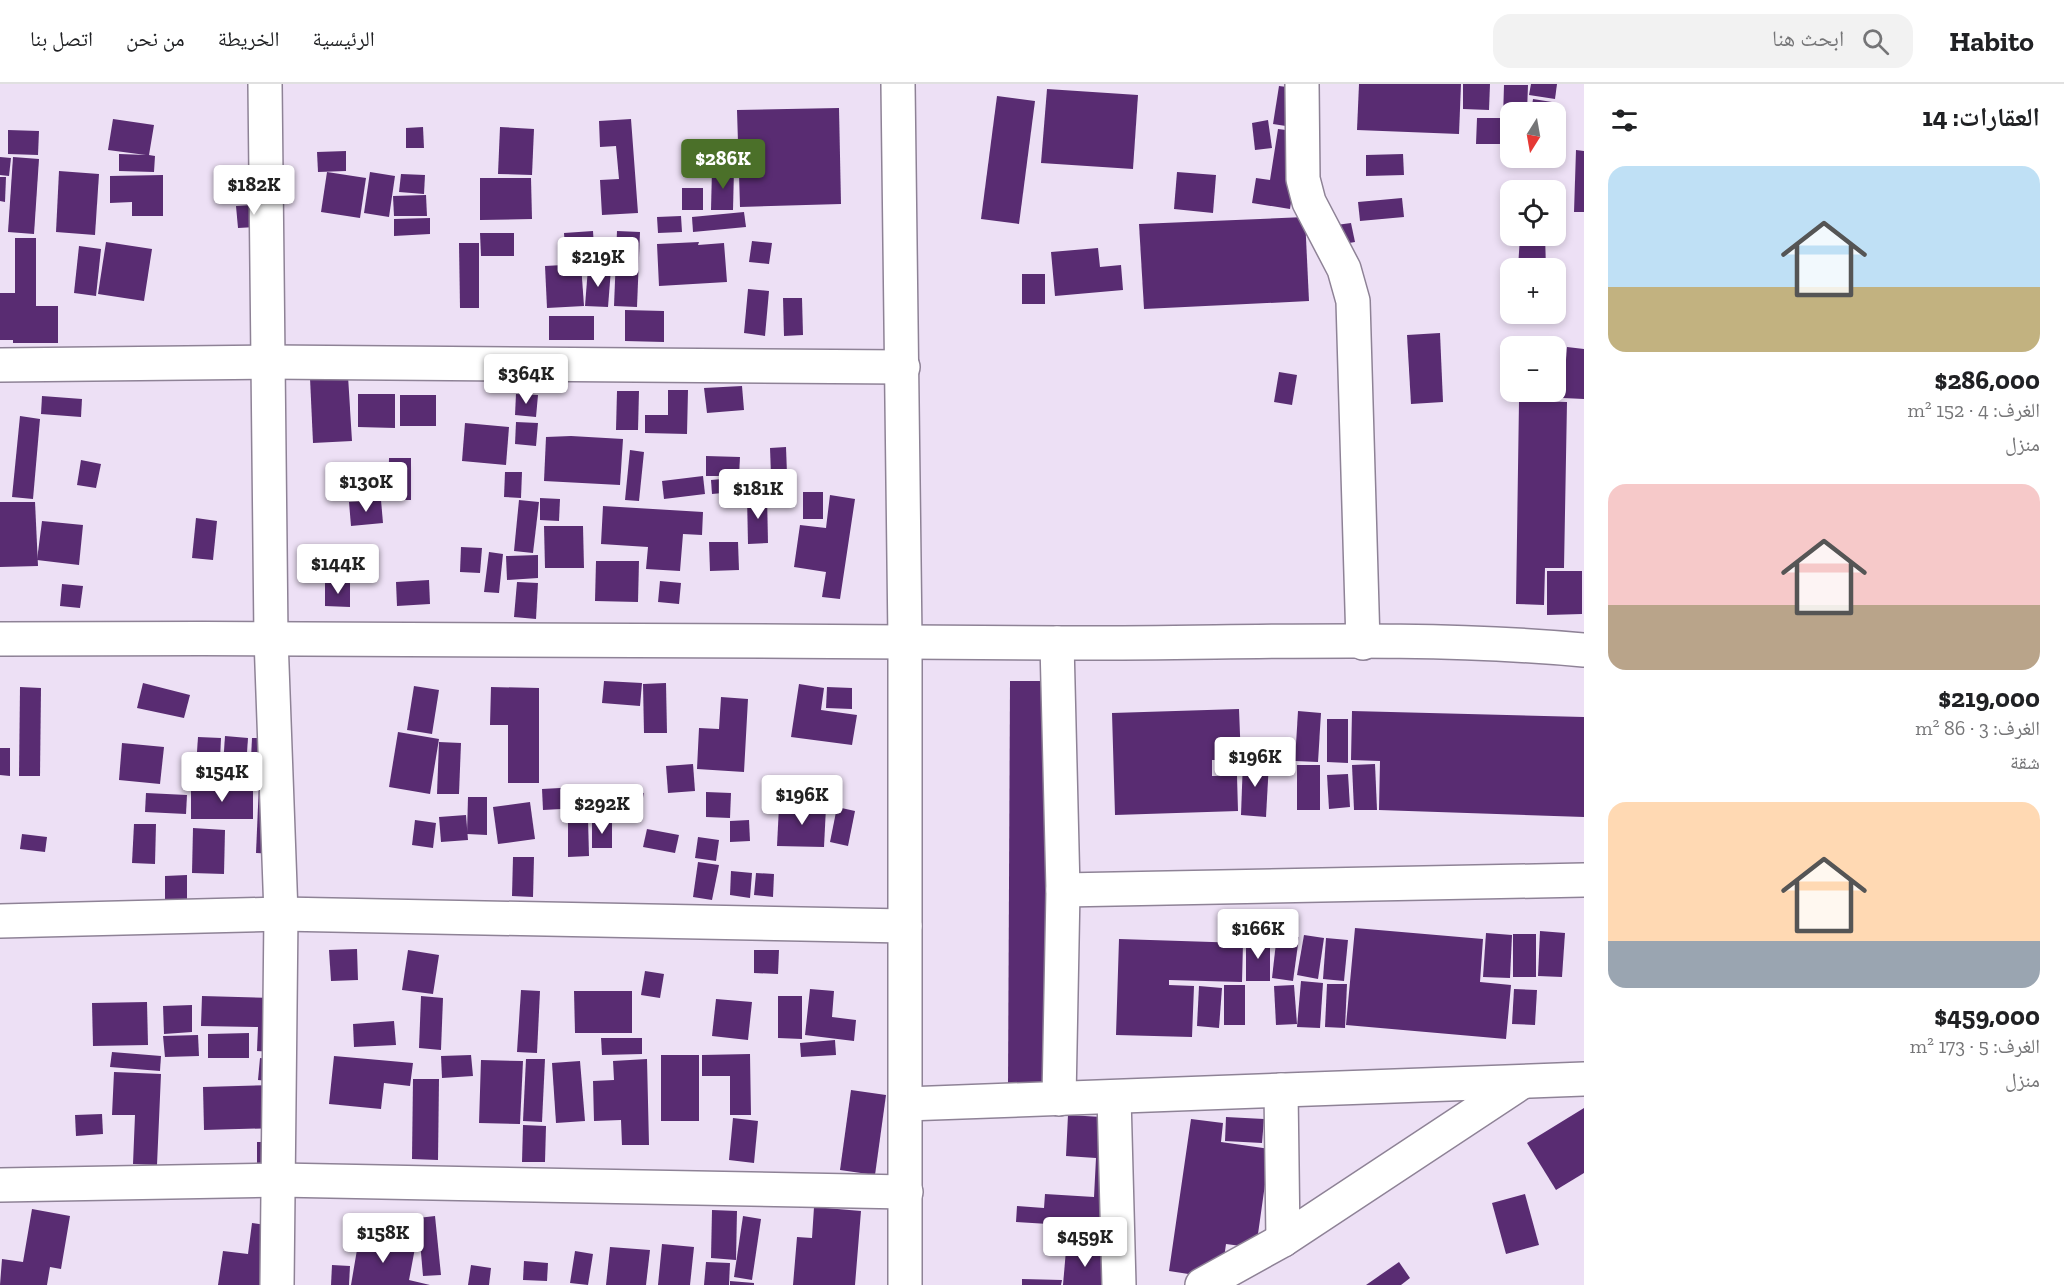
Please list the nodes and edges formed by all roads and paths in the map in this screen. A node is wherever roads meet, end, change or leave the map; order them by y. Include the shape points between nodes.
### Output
1 (265, 84) edge
2 (898, 84) edge
3 (1302, 84) edge
4 (268, 362) junction
5 (0, 365) edge
6 (903, 367) junction
7 (271, 638) junction
8 (0, 639) edge
9 (905, 640) junction
10 (1057, 643) junction
11 (1363, 643) junction
12 (1584, 650) edge
13 (1584, 880) edge
14 (1063, 890) junction
15 (281, 914) junction
16 (0, 921) edge
17 (905, 926) junction
18 (1584, 1079) edge
19 (1522, 1082) junction
20 (1281, 1090) junction
21 (1114, 1097) junction
22 (1059, 1099) junction
23 (906, 1104) junction
24 (279, 1180) junction
25 (0, 1185) edge
26 (906, 1192) junction
27 (1283, 1240) junction
28 (277, 1285) edge
29 (906, 1285) edge
30 (1119, 1285) edge
31 (1202, 1285) edge

1 - 4 street
2 - 6 street
3 - 11 street via 1303,179 1309,202 1344,269 1353,301
4 - 5 street
4 - 6 street
4 - 7 street
6 - 9 street
7 - 8 street
7 - 9 street
7 - 15 street
9 - 10 street
9 - 17 street
10 - 11 street
10 - 14 street
11 - 12 street via 1467,642
13 - 14 street
14 - 22 street
15 - 16 street
15 - 17 street
15 - 24 street
17 - 23 street
18 - 19 street
19 - 20 street
19 - 27 street
20 - 21 street
20 - 27 street
21 - 22 street
21 - 30 street
22 - 23 street
23 - 26 street
24 - 25 street
24 - 26 street
24 - 28 street
26 - 29 street
27 - 31 street

